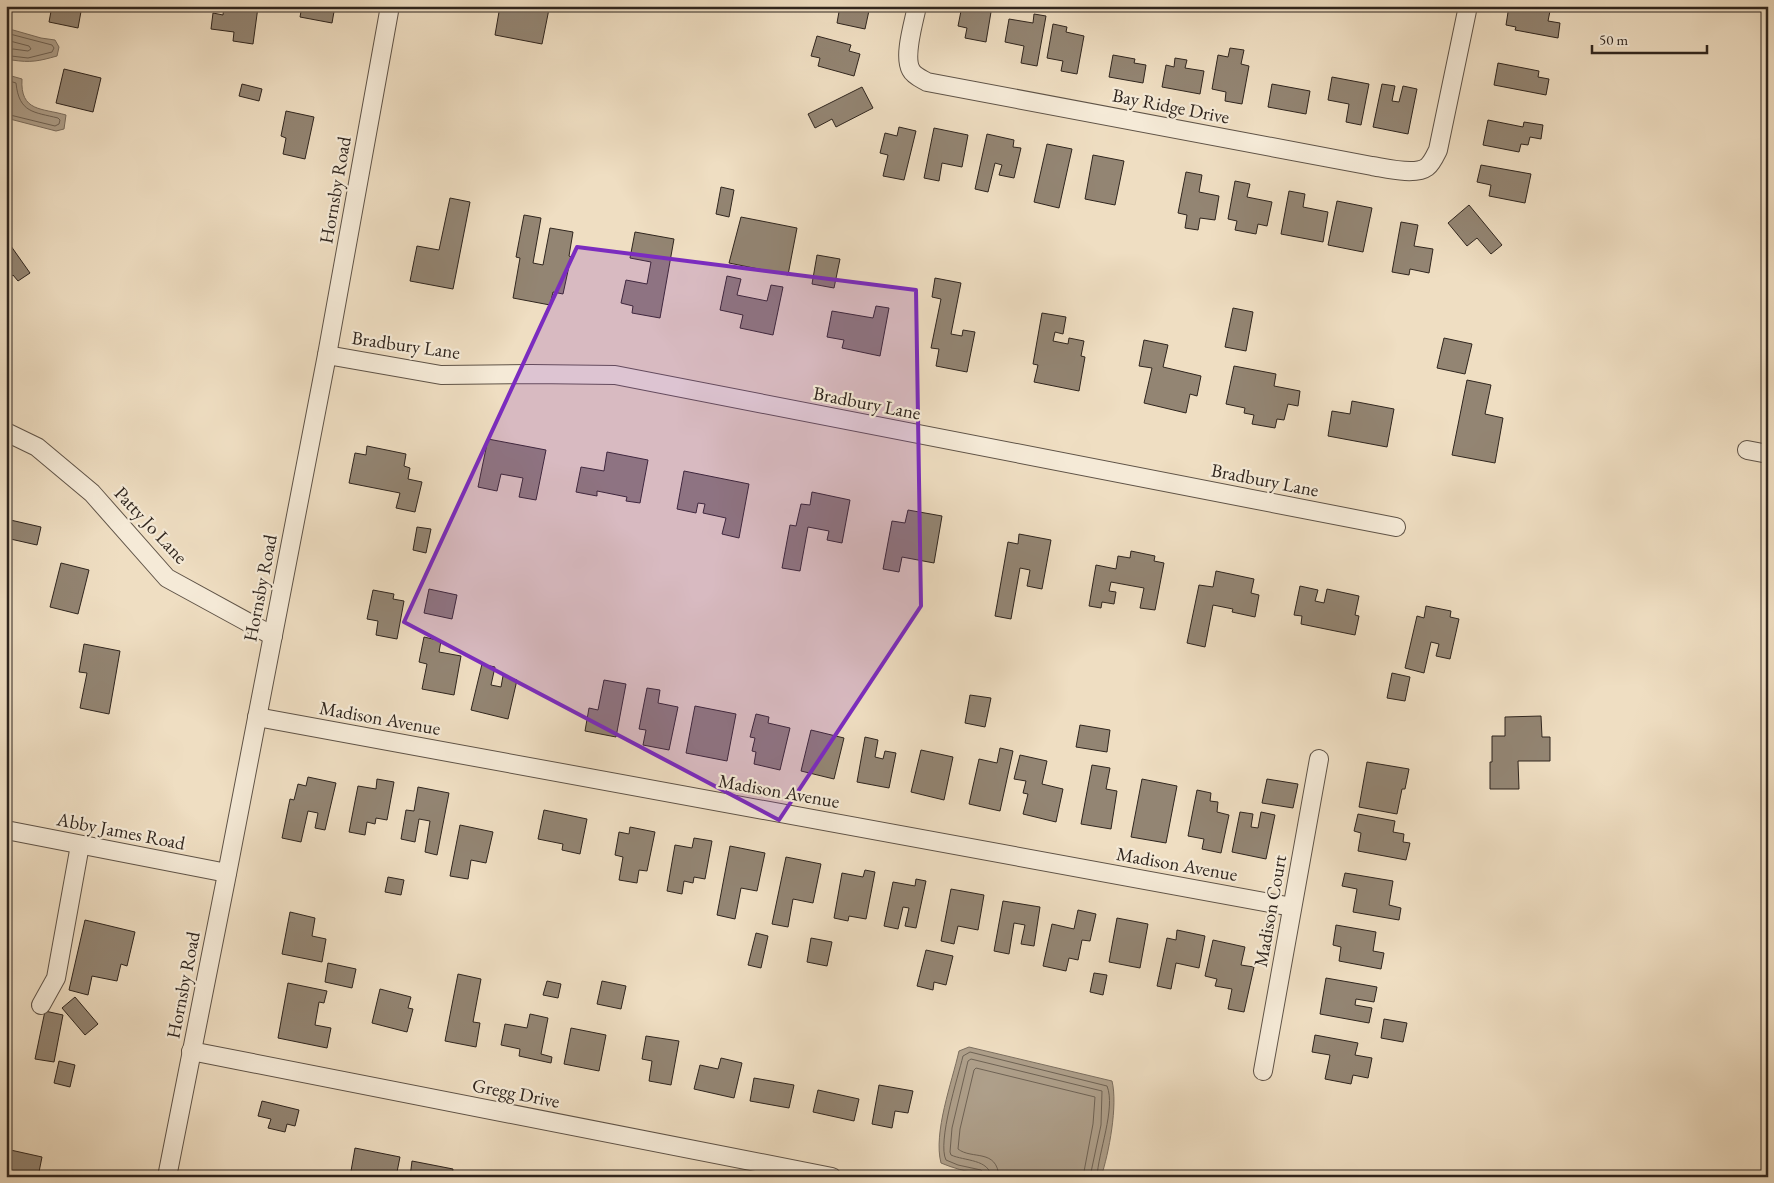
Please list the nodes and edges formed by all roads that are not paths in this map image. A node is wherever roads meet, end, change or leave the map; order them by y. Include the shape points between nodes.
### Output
1 (390, 6) edge
2 (917, 6) edge
3 (1468, 6) edge
4 (327, 355) junction
5 (6, 432) edge
6 (1747, 450) dead end
7 (1768, 454) edge
8 (1396, 527) dead end
9 (273, 636) junction
10 (258, 717) junction
11 (1318, 759) dead end
12 (6, 830) edge
13 (80, 844) junction
14 (227, 873) junction
15 (1292, 907) junction
16 (41, 1006) dead end
17 (192, 1051) junction
18 (1263, 1071) dead end
19 (167, 1177) edge
20 (832, 1177) edge

1 - 4 street, Hornsby Road
2 - 3 street, Bay Ridge Drive via 908,58 915,75 927,82 1372,166 1421,170 1434,159 1438,150
4 - 8 street, Bradbury Lane via 441,375 615,375
4 - 9 street, Hornsby Road
5 - 9 street, Patty Jo Lane via 37,446 92,493 167,578
6 - 7 street
9 - 10 street, Hornsby Road
10 - 14 street, Hornsby Road
10 - 15 street, Madison Avenue
11 - 15 street, Madison Court
12 - 13 street, Abby James Road
13 - 14 street, Abby James Road
13 - 16 street via 56,978
14 - 17 street, Hornsby Road
15 - 18 street, Madison Court
17 - 19 street, Hornsby Road
17 - 20 street, Gregg Drive

